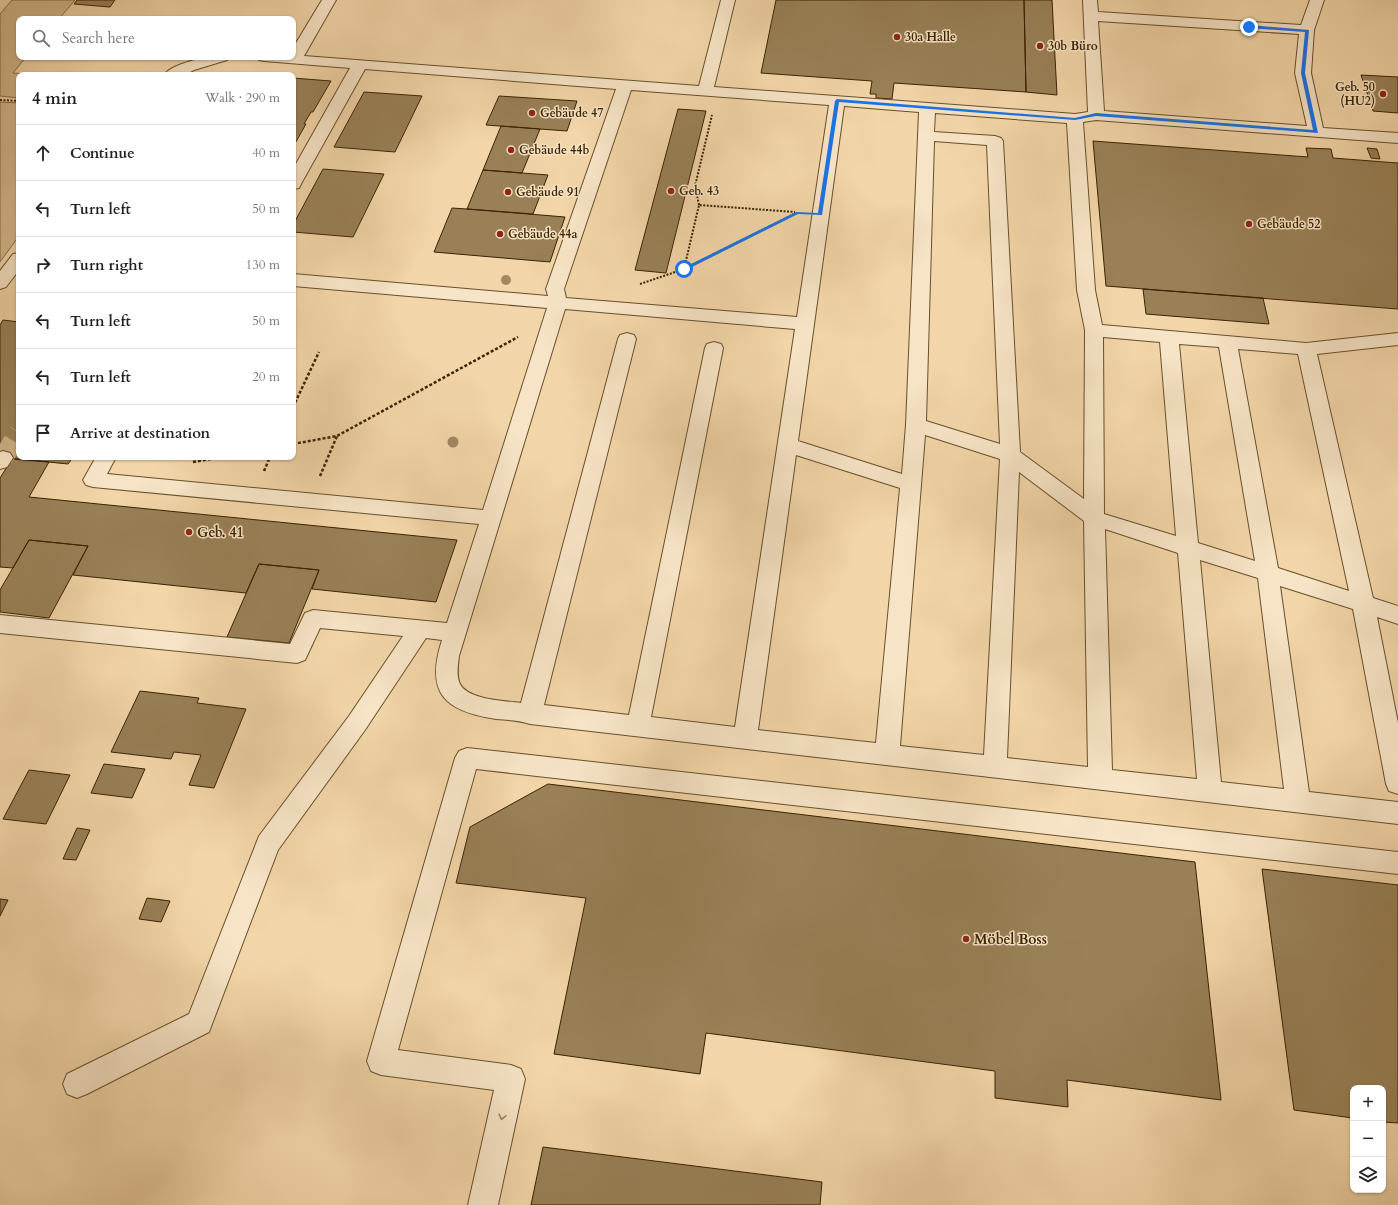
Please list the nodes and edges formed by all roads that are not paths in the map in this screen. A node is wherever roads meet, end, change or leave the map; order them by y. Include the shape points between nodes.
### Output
1 (329, 0) edge
2 (728, 0) edge
3 (1090, 0) edge
4 (1317, 0) edge
5 (1091, 16) junction
6 (1307, 30) junction
7 (296, 56) edge
8 (296, 59) edge
9 (212, 60) edge
10 (360, 64) junction
11 (178, 72) edge
12 (625, 85) junction
13 (711, 91) junction
14 (837, 101) junction
15 (927, 108) junction
16 (1096, 115) junction
17 (1075, 119) junction
18 (1316, 132) junction
19 (926, 136) junction
20 (1398, 138) edge
21 (296, 179) edge
22 (16, 262) edge
23 (296, 280) edge
24 (0, 283) edge
25 (556, 310) junction
26 (804, 324) junction
27 (1094, 330) junction
28 (1169, 337) junction
29 (628, 339) dead end
30 (1398, 340) edge
31 (1227, 342) junction
32 (714, 348) dead end
33 (1306, 349) junction
34 (916, 426) junction
35 (787, 445) junction
36 (1010, 455) junction
37 (104, 460) edge
38 (911, 484) junction
39 (491, 518) junction
40 (1094, 518) junction
41 (1188, 548) junction
42 (1268, 574) junction
43 (1363, 604) junction
44 (1398, 615) edge
45 (0, 624) edge
46 (420, 629) junction
47 (454, 632) junction
48 (530, 714) junction
49 (638, 726) junction
50 (745, 738) junction
51 (887, 754) junction
52 (995, 767) junction
53 (1100, 779) junction
54 (1398, 784) edge
55 (1210, 791) junction
56 (1298, 801) junction
57 (1398, 813) edge
58 (1398, 863) edge
59 (77, 1084) dead end
60 (483, 1205) edge

1 - 7 lane
2 - 13 lane
3 - 5 lane
4 - 6 lane
5 - 6 lane
5 - 16 lane
6 - 18 lane via 1303,73
8 - 10 lane
9 - 11 lane
10 - 12 lane
10 - 21 lane
12 - 13 lane
12 - 25 lane via 555,289
13 - 14 lane
14 - 15 lane
14 - 26 lane
15 - 17 lane
15 - 19 lane
16 - 17 lane
16 - 18 lane
17 - 27 lane via 1086,290
18 - 20 lane
19 - 34 lane
19 - 36 lane via 995,141
22 - 24 lane
23 - 25 lane
25 - 26 lane
25 - 39 lane
26 - 35 lane
27 - 28 lane
27 - 40 lane
28 - 31 lane
28 - 41 lane
29 - 48 lane
30 - 33 lane
31 - 33 lane
31 - 42 lane
32 - 49 lane
33 - 43 lane
34 - 36 lane
34 - 38 lane
35 - 38 lane
35 - 50 lane
36 - 40 lane
36 - 52 lane
37 - 39 lane via 93,480
38 - 51 lane
39 - 47 lane
40 - 41 lane
40 - 53 lane
41 - 42 lane
41 - 55 lane
42 - 43 lane
42 - 56 lane
43 - 44 lane
43 - 54 lane
45 - 46 lane via 297,654 313,619
46 - 47 lane
46 - 59 lane via 357,723 268,844 199,1023
47 - 48 lane via 448,656 447,679 454,694 474,706
48 - 49 lane
49 - 50 lane
50 - 51 lane
51 - 52 lane
52 - 53 lane
53 - 55 lane
55 - 56 lane
56 - 57 lane
58 -> 60 lane via 467,758 381,1061 511,1078

